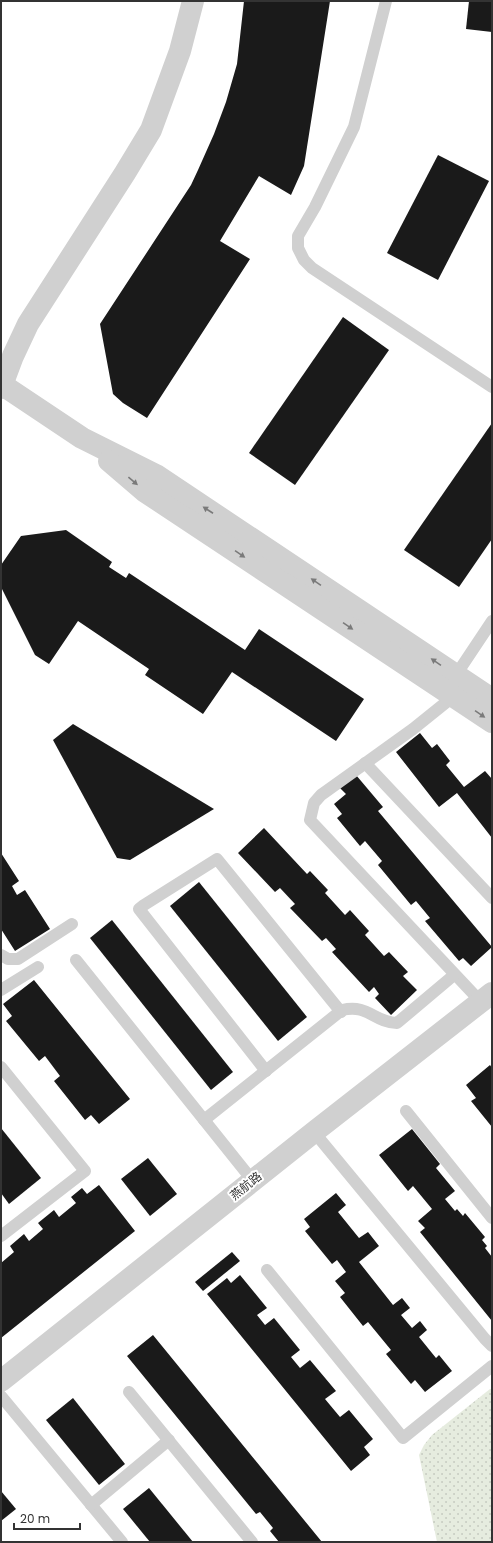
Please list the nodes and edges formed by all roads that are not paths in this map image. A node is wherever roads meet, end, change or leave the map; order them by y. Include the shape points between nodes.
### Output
1 (193, 1) edge
2 (386, 1) edge
3 (1, 386) edge
4 (492, 387) edge
5 (82, 438) junction
6 (492, 621) edge
7 (456, 675) junction
8 (454, 696) junction
9 (492, 699) edge
10 (492, 722) edge
11 (365, 762) junction
12 (492, 898) edge
13 (72, 924) dead end
14 (1, 955) edge
15 (76, 960) dead end
16 (38, 967) dead end
17 (454, 975) junction
18 (1, 990) edge
19 (486, 998) edge
20 (341, 1012) junction
21 (1, 1067) edge
22 (266, 1071) junction
23 (406, 1111) dead end
24 (204, 1120) junction
25 (314, 1132) junction
26 (253, 1181) junction
27 (492, 1218) edge
28 (2, 1232) edge
29 (267, 1270) dead end
30 (492, 1346) edge
31 (492, 1366) edge
32 (1, 1381) edge
33 (129, 1392) dead end
34 (1, 1396) edge
35 (169, 1440) junction
36 (91, 1505) junction
37 (122, 1542) edge
38 (252, 1542) edge

1 - 3 street via 180,51 151,130 28,324
2 - 4 lane via 354,127 298,236 298,248 312,268
3 - 5 street
7 -> 5 street via 156,475
5 -> 8 street via 144,491
6 - 7 lane
7 - 9 street
8 -> 10 street
8 - 11 lane via 413,729
11 - 12 lane
11 - 17 lane via 321,795 314,803 310,820
13 - 14 lane via 18,959 8,960
15 - 24 lane
16 - 18 lane
17 - 19 lane
17 - 20 lane via 397,1023 353,1008
19 - 25 street, 燕航路
20 - 22 lane
20 - 22 lane via 217,859 144,905 139,909
21 - 28 lane via 85,1170
22 - 24 lane
23 - 27 lane
24 - 26 lane
25 - 26 street, 燕航路
25 - 30 lane
26 - 32 street, 燕航路
29 - 31 lane via 403,1438
33 - 35 lane
34 - 36 lane
35 - 36 lane
35 - 38 lane
36 - 37 lane

